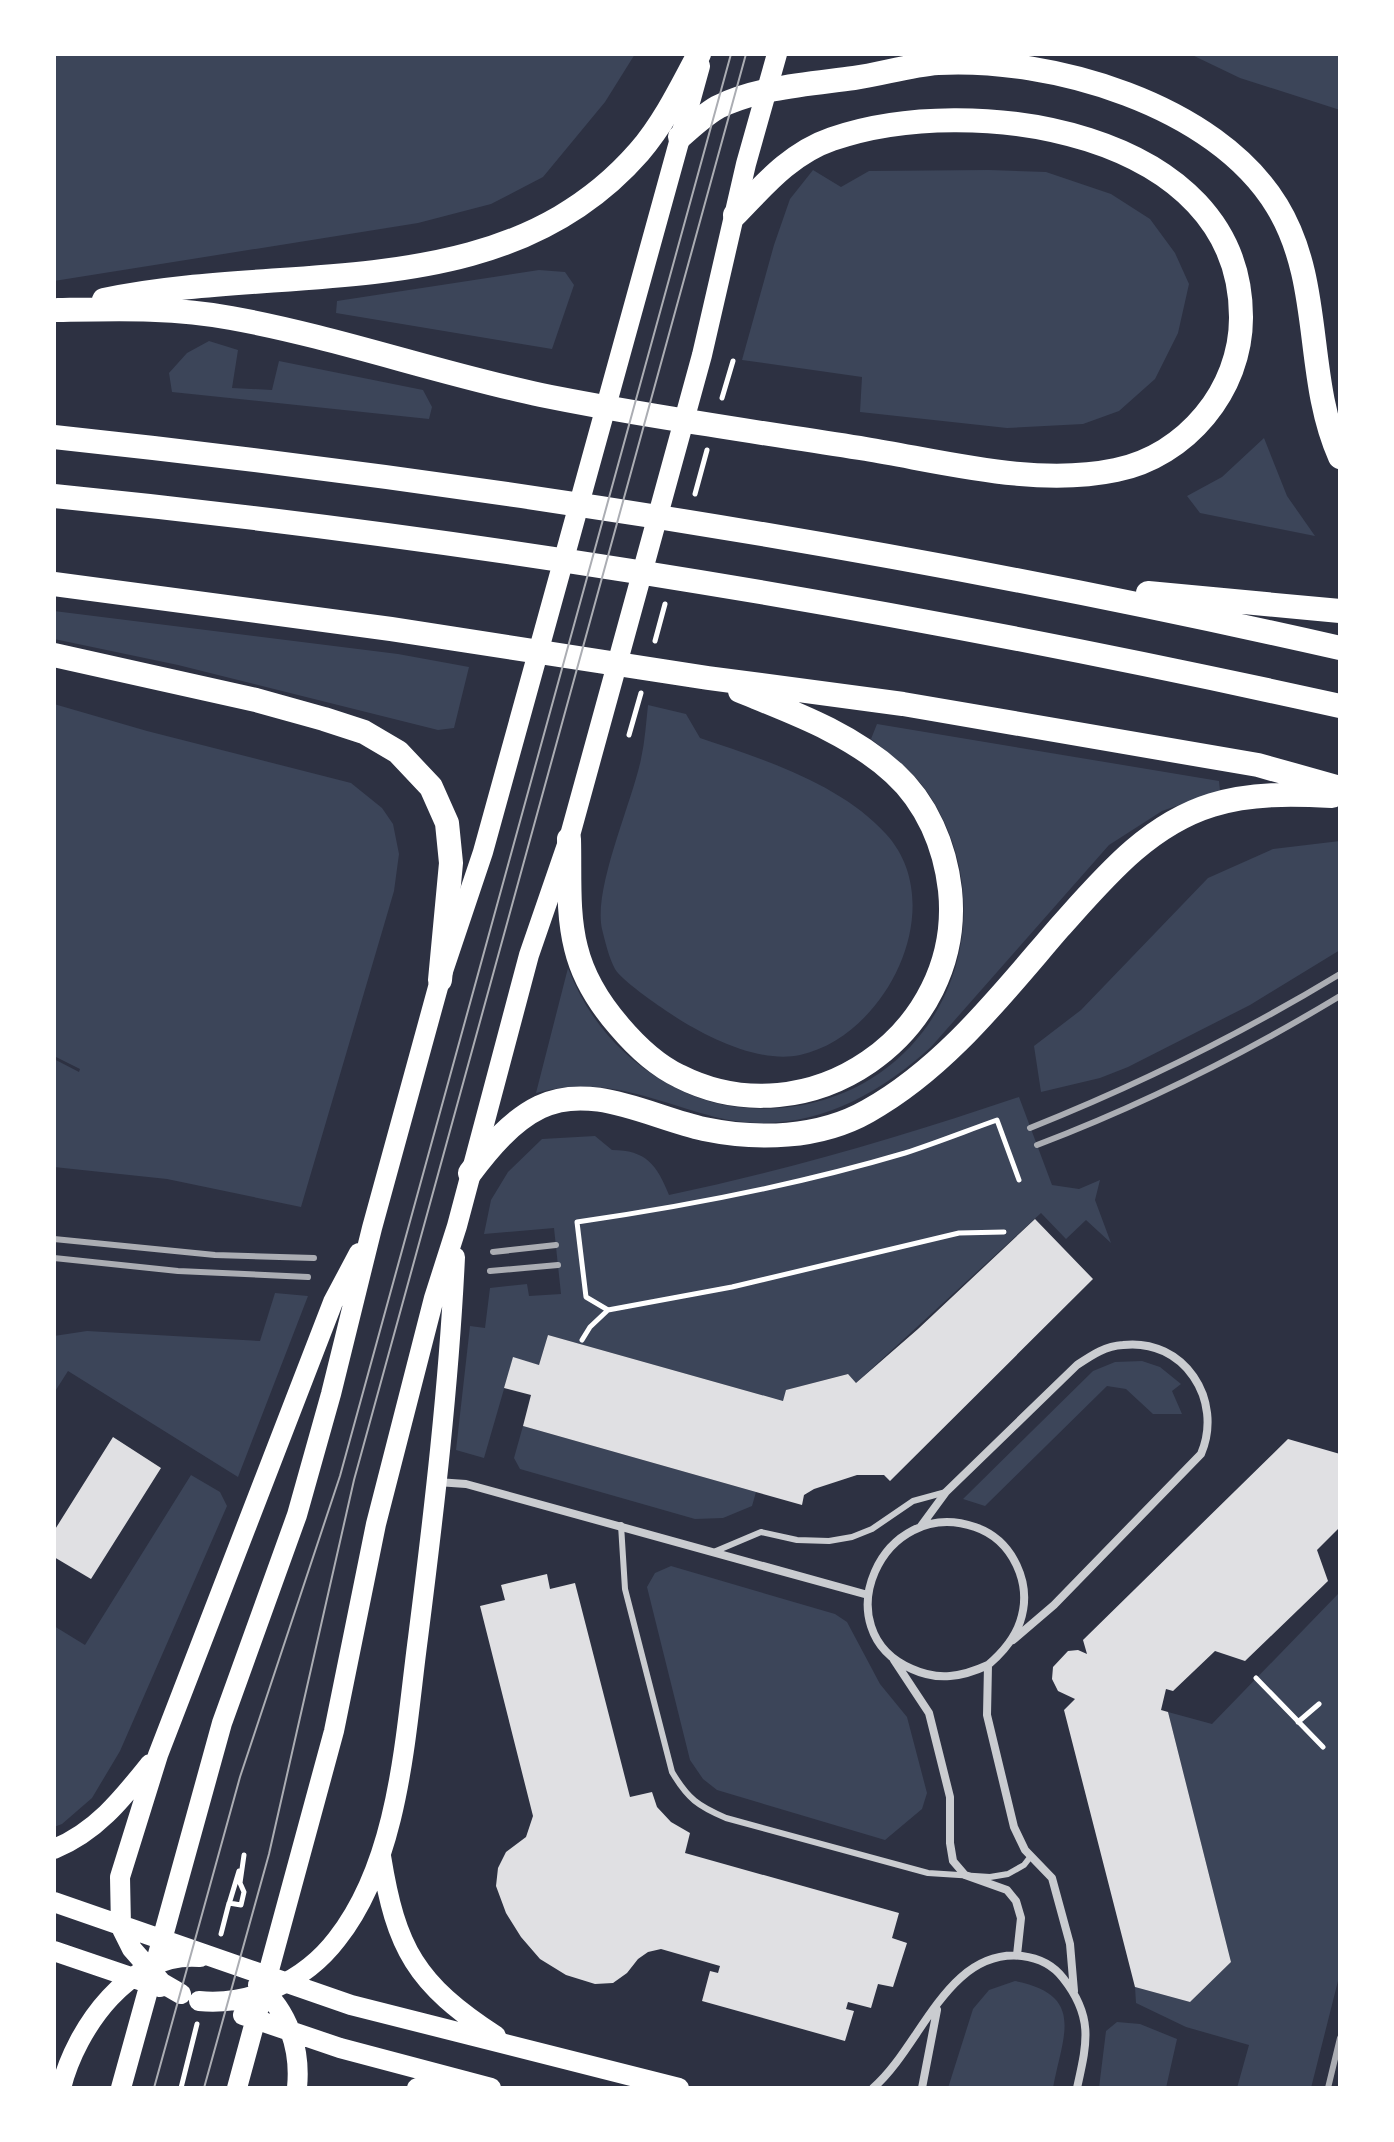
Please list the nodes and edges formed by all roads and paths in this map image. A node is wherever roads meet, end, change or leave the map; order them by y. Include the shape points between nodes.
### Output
1 (701, 54) edge
2 (777, 54) edge
3 (910, 54) edge
4 (935, 63) junction
5 (766, 92) junction
6 (680, 137) junction
7 (735, 215) junction
8 (56, 310) edge
9 (54, 437) edge
10 (1340, 457) edge
11 (54, 496) edge
12 (1014, 581) junction
13 (54, 584) edge
14 (1340, 611) edge
15 (1340, 648) edge
16 (54, 655) edge
17 (708, 678) junction
18 (1340, 706) edge
19 (1340, 788) edge
20 (1340, 797) edge
21 (569, 839) junction
22 (440, 980) junction
23 (470, 1173) junction
24 (1019, 1180) dead end
25 (457, 1226) junction
26 (372, 1228) junction
27 (1004, 1232) dead end
28 (608, 1310) junction
29 (582, 1340) dead end
30 (437, 1482) junction
31 (946, 1492) junction
32 (621, 1525) junction
33 (921, 1526) junction
34 (716, 1551) junction
35 (868, 1595) junction
36 (1010, 1643) junction
37 (892, 1658) junction
38 (988, 1665) junction
39 (1256, 1678) dead end
40 (1319, 1704) dead end
41 (1298, 1722) junction
42 (1323, 1747) dead end
43 (158, 1755) junction
44 (54, 1849) edge
45 (380, 1853) junction
46 (244, 1855) dead end
47 (1031, 1856) junction
48 (965, 1875) junction
49 (54, 1902) edge
50 (228, 1908) dead end
51 (121, 1927) junction
52 (54, 1951) edge
53 (1017, 1955) junction
54 (212, 1958) junction
55 (233, 1965) junction
56 (138, 1972) junction
57 (287, 1983) junction
58 (266, 1991) junction
59 (1074, 1991) junction
60 (190, 1998) junction
61 (938, 2005) junction
62 (292, 2031) junction
63 (512, 2047) junction
64 (187, 2051) dead end
65 (54, 2054) edge
66 (183, 2079) dead end
67 (457, 2080) junction
68 (60, 2088) edge
69 (121, 2088) edge
70 (237, 2088) edge
71 (297, 2088) edge
72 (417, 2088) edge
73 (491, 2088) edge
74 (679, 2088) edge
75 (873, 2088) edge
76 (922, 2088) edge
77 (1077, 2088) edge

1 - 6 main road
1 - 8 highway via 660,125 618,175 563,217 520,238 426,265 144,291
2 - 5 main road
3 - 4 highway
4 - 5 highway
4 - 10 highway via 1054,73 1126,94 1200,132 1254,174 1277,205 1301,258 1319,391
5 - 6 highway via 716,109
5 - 7 main road
6 - 22 main road via 483,852
7 - 8 highway via 793,158 828,140 873,127 977,119 1079,136 1155,170 1215,227 1238,286 1242,321 1237,353 1216,401 1177,443 1121,470 1062,476 543,395 231,318 174,311
7 - 21 main road via 702,355
9 - 12 highway via 473,489 726,527
11 - 18 highway via 334,528 715,584
12 - 14 highway
12 - 15 highway
13 - 17 highway
16 - 22 highway via 324,719 364,732 398,752 431,787 447,823 451,863
17 - 19 highway via 903,704 1258,765
17 - 21 highway via 849,740 893,772 921,804 945,860 950,924 939,975 905,1031 852,1074 807,1090 742,1094 681,1077 624,1032 583,969 571,915
20 - 23 highway via 1241,798 1211,805 1157,832 1100,882 930,1068 865,1114 834,1126 768,1136 702,1128 606,1101 560,1101 529,1114 489,1148
21 - 23 main road via 529,955
22 - 26 main road
23 - 25 main road
24 - 28 path via 997,1120 905,1152 750,1192 577,1222 586,1297
25 - 30 main road
25 - 70 main road via 380,1509 334,1731
26 - 43 main road via 333,1302
26 - 69 main road via 297,1515 222,1723
27 - 28 path via 959,1233 732,1287
28 - 29 path
30 - 32 street via 466,1484
30 - 45 main road via 403,1751
31 - 33 street
31 - 34 lane via 913,1501 852,1537 797,1540 761,1532
31 - 36 street via 1077,1365 1098,1351 1120,1345 1157,1347 1186,1367 1204,1393 1207,1441 1190,1468
32 - 34 street
32 - 48 lane via 625,1589 672,1772 685,1794 726,1818 928,1873
33 - 35 street via 898,1538 882,1556
33 - 36 street via 968,1525 992,1536 1011,1554 1022,1577 1025,1602
34 - 35 street
35 - 37 street via 871,1623
36 - 38 street
37 - 38 street via 938,1677
37 - 48 street via 929,1713 950,1797 951,1853
38 - 47 street via 987,1715 1014,1827
39 - 41 path
40 - 41 path
41 - 42 path
43 - 44 main road via 117,1806 79,1837
43 - 51 main road via 120,1877
45 - 57 main road via 337,1940
45 - 63 main road via 395,1924 414,1965 467,2017
46 - 50 path
47 - 48 lane via 1008,1874
47 - 59 street via 1052,1878 1058,1895
48 - 53 street via 1007,1890 1016,1901 1021,1918
49 - 51 main road
51 - 54 main road
51 - 56 main road
52 - 56 main road
53 - 59 street via 1036,1957 1057,1970
53 - 61 street via 980,1963 954,1983
54 - 55 main road
54 - 56 main road via 189,1956
55 - 57 main road
55 - 58 main road
56 - 60 main road
56 - 68 main road via 91,2021 67,2062
57 - 58 main road
57 - 63 main road
58 - 60 main road via 218,2003
58 - 62 main road
59 - 77 street via 1087,2042
60 - 62 main road
61 - 75 street
61 - 76 street
62 - 67 main road
62 - 71 main road
63 - 74 main road
64 - 66 path
65 - 68 main road
67 - 72 main road
67 - 73 main road

